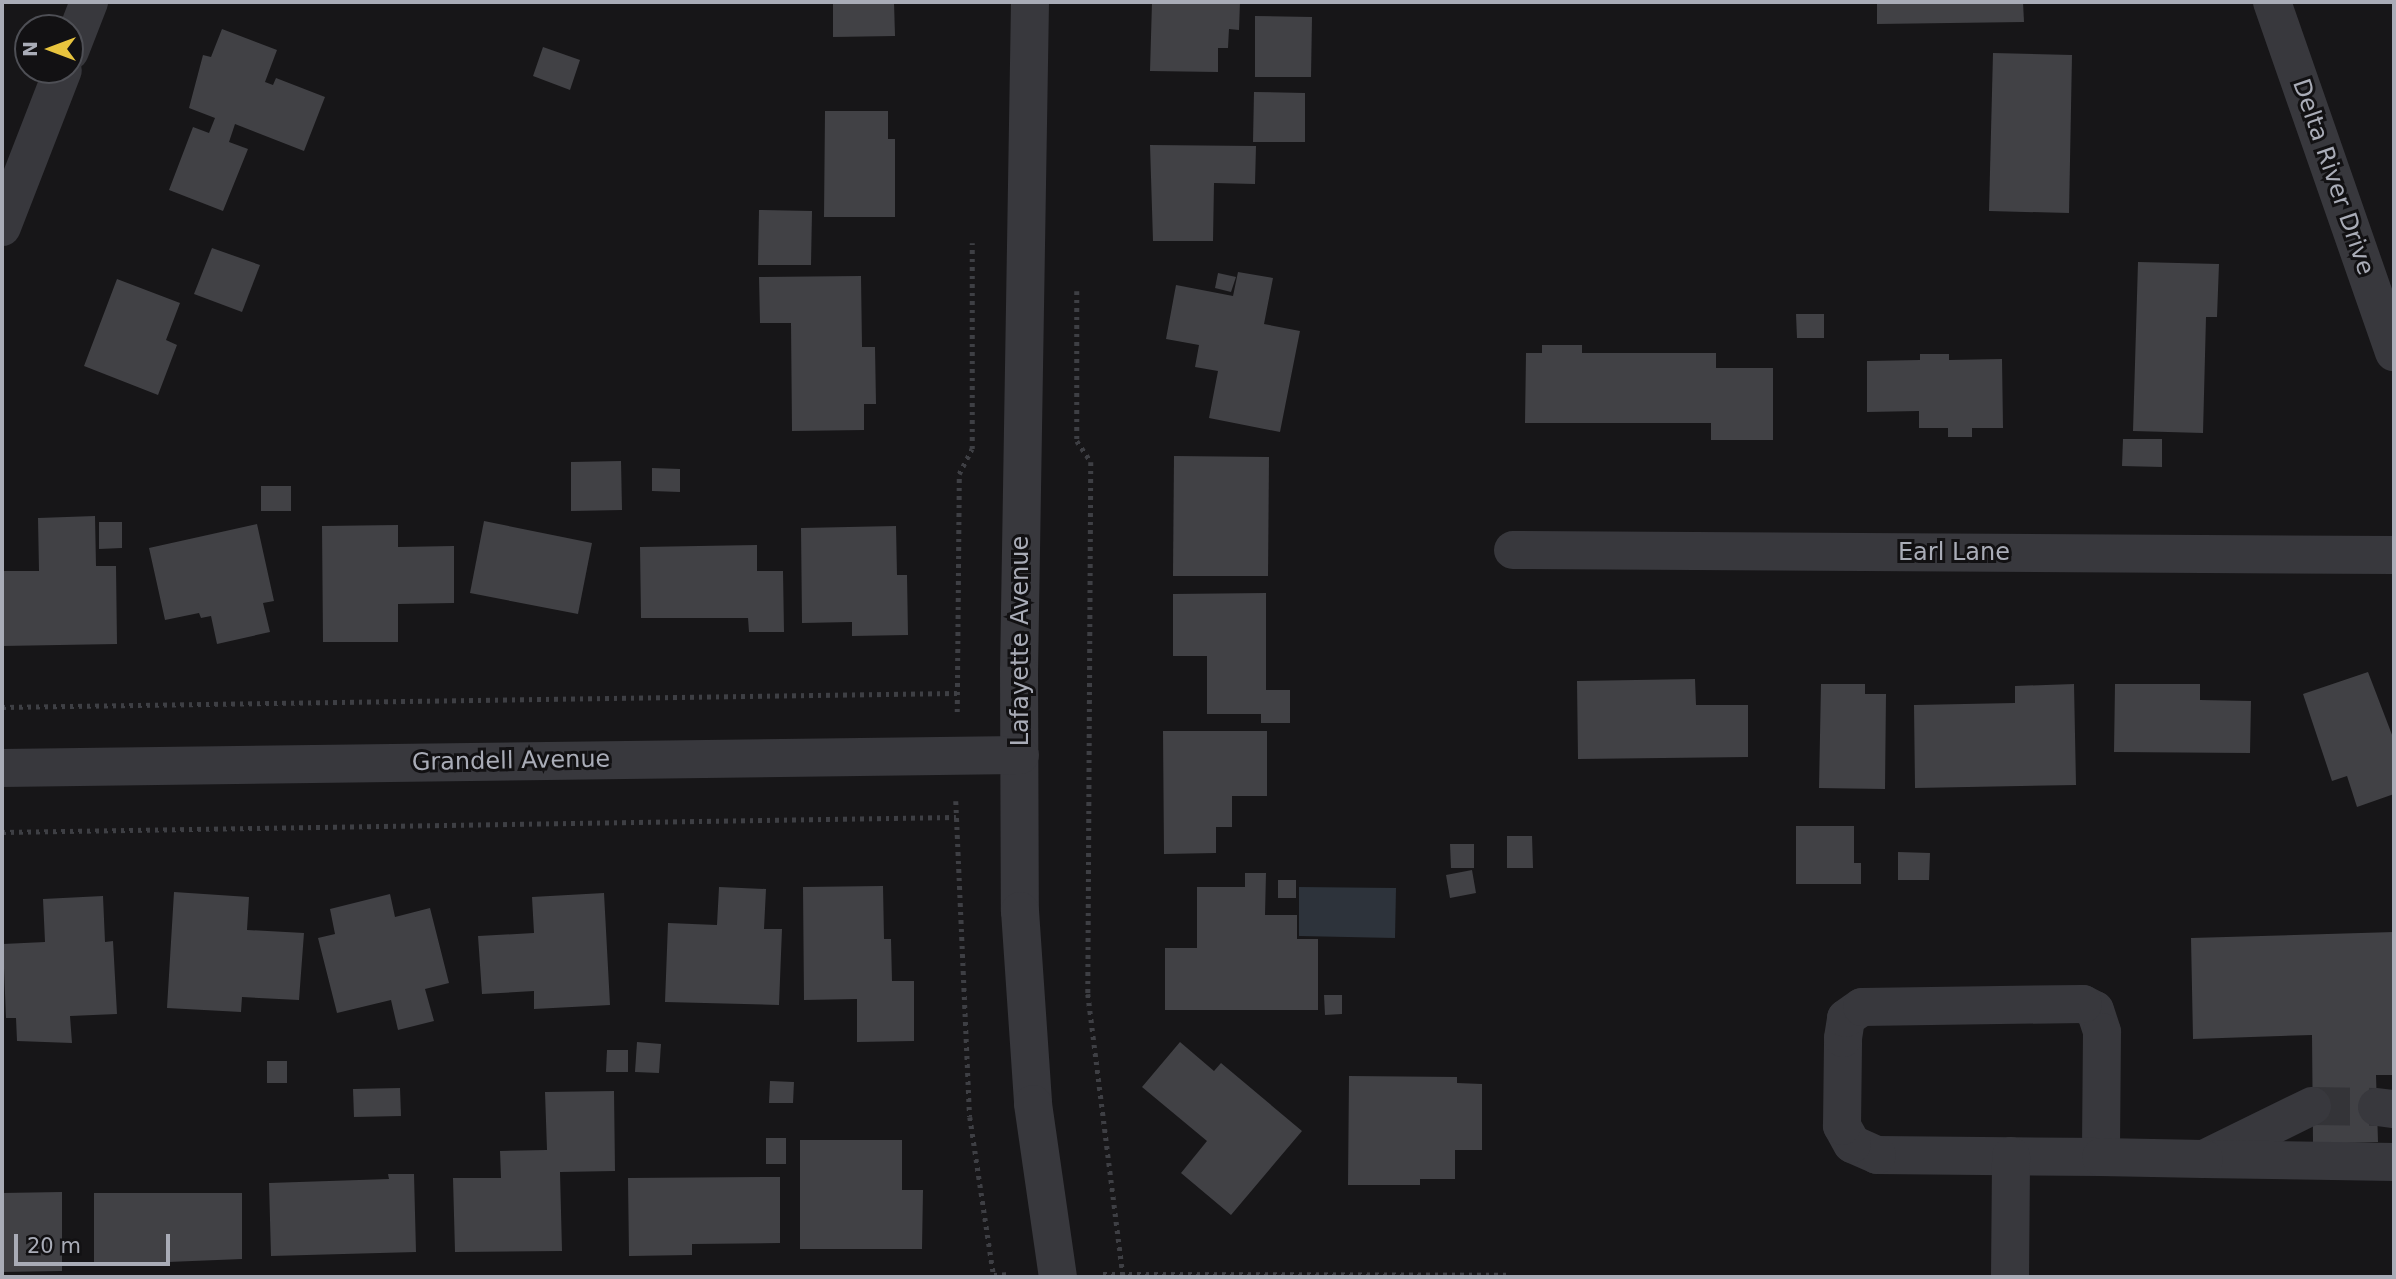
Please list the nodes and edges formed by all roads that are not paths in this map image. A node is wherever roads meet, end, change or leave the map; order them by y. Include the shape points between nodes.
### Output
1 (1030, 2) edge
2 (2272, 2) edge
3 (58, 84) edge
4 (2, 227) edge
5 (2394, 352) edge
6 (1513, 550) dead end
7 (2394, 555) edge
8 (1020, 755) junction
9 (2, 768) edge
10 (2312, 1106) tunnel mouth
11 (2011, 1156) junction
12 (2101, 1157) junction
13 (2204, 1159) junction
14 (2394, 1162) edge
15 (1058, 1276) edge
16 (2010, 1277) edge

1 - 8 street, Lafayette Avenue
2 - 5 street, Delta River Drive
3 - 4 street
6 - 7 street, Earl Lane
8 - 9 street, Grandell Avenue
8 - 15 street, Lafayette Avenue via 1020,911 1033,1104
10 - 13 street
11 - 12 street
11 - 12 street via 1877,1155 1852,1144 1842,1126 1846,1018 1862,1007 2083,1004 2095,1010 2102,1032
11 - 16 street
12 - 13 street
13 - 14 street

